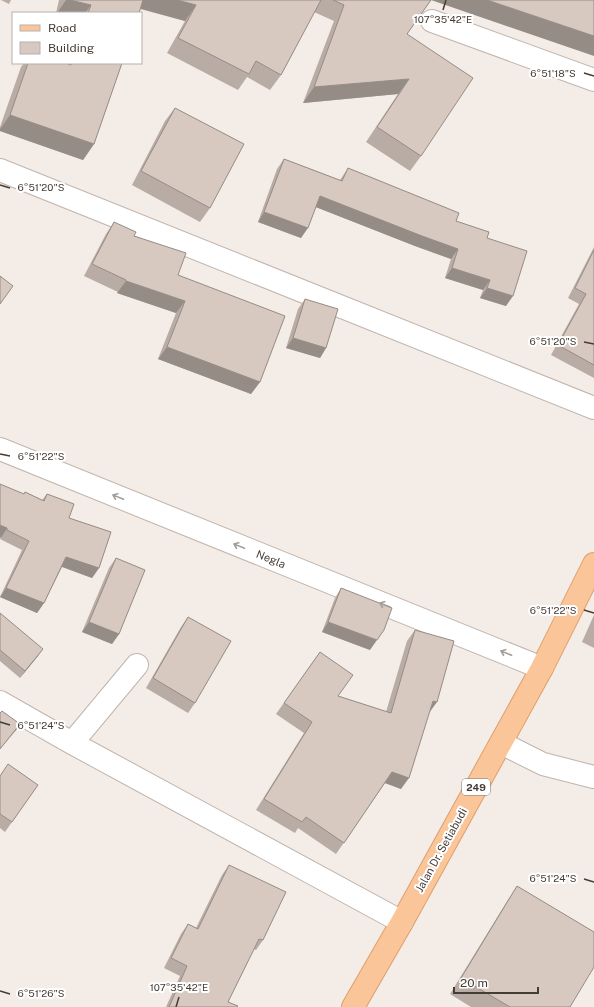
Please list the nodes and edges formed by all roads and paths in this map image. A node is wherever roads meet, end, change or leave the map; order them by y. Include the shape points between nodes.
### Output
1 (432, 21) edge
2 (594, 80) edge
3 (0, 170) edge
4 (594, 408) edge
5 (0, 449) edge
6 (594, 564) edge
7 (137, 664) dead end
8 (542, 668) junction
9 (0, 702) edge
10 (72, 743) junction
11 (500, 743) junction
12 (594, 777) edge
13 (402, 922) junction
14 (354, 1007) edge

1 - 2 street
3 - 4 street
8 -> 5 street, Negla
6 - 8 main road, Jalan Dr. Setiabudi / 249
7 - 10 street
8 - 11 main road, Jalan Dr. Setiabudi / 249
9 - 10 street
10 - 13 street
11 - 12 street via 543,764
11 - 13 main road, Jalan Dr. Setiabudi / 249
13 - 14 main road, Jalan Dr. Setiabudi / 249

